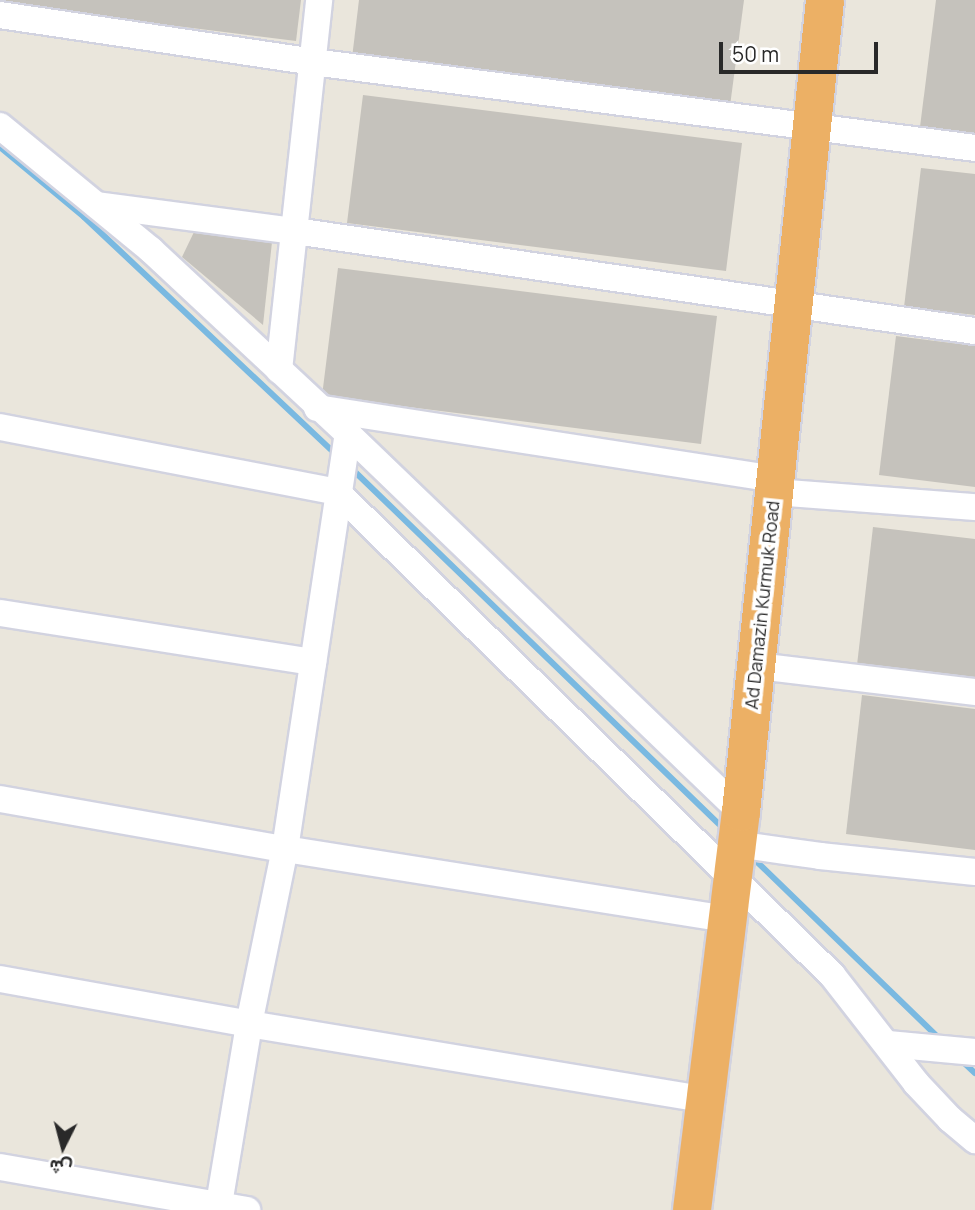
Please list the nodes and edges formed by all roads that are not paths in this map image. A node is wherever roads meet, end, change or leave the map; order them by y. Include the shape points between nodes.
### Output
1 (319, 0) edge
2 (825, 0) edge
3 (0, 15) edge
4 (313, 62) junction
5 (0, 126) edge
6 (811, 126) junction
7 (975, 148) edge
8 (96, 205) junction
9 (295, 230) junction
10 (792, 305) junction
11 (975, 331) edge
12 (279, 370) junction
13 (317, 408) junction
14 (0, 427) edge
15 (348, 434) junction
16 (774, 485) junction
17 (337, 492) junction
18 (975, 507) edge
19 (0, 614) edge
20 (313, 662) junction
21 (757, 666) junction
22 (975, 692) edge
23 (0, 799) edge
24 (736, 844) junction
25 (285, 849) junction
26 (975, 872) edge
27 (728, 919) junction
28 (0, 979) edge
29 (249, 1024) junction
30 (888, 1044) junction
31 (975, 1052) edge
32 (706, 1100) junction
33 (975, 1140) edge
34 (0, 1167) edge
35 (218, 1208) edge
36 (247, 1210) edge
37 (692, 1210) edge

1 - 4 street
2 - 6 highway, Ad Damazin Kurmuk Road
3 - 4 street
4 - 6 street
4 - 9 street
5 - 8 street
6 - 7 street
6 - 10 highway, Ad Damazin Kurmuk Road
8 - 9 street
8 - 12 street
9 - 10 street
9 - 12 street
10 - 11 street
10 - 16 highway, Ad Damazin Kurmuk Road
12 - 13 street
13 - 15 street
13 - 16 street
14 - 17 street
15 - 17 street
15 - 24 street
16 - 18 street
16 - 21 highway, Ad Damazin Kurmuk Road
17 - 20 street
17 - 24 street
19 - 20 street
20 - 25 street
21 - 22 street
21 - 24 highway, Ad Damazin Kurmuk Road
23 - 25 street
24 - 26 street
24 - 27 highway, Ad Damazin Kurmuk Road
24 - 30 street
25 - 27 street
25 - 29 street
27 - 32 highway, Ad Damazin Kurmuk Road
28 - 29 street
29 - 32 street
29 - 35 street
30 - 31 street
30 - 33 street via 916,1083
32 - 37 highway, Ad Damazin Kurmuk Road
34 - 35 street
35 - 36 street

